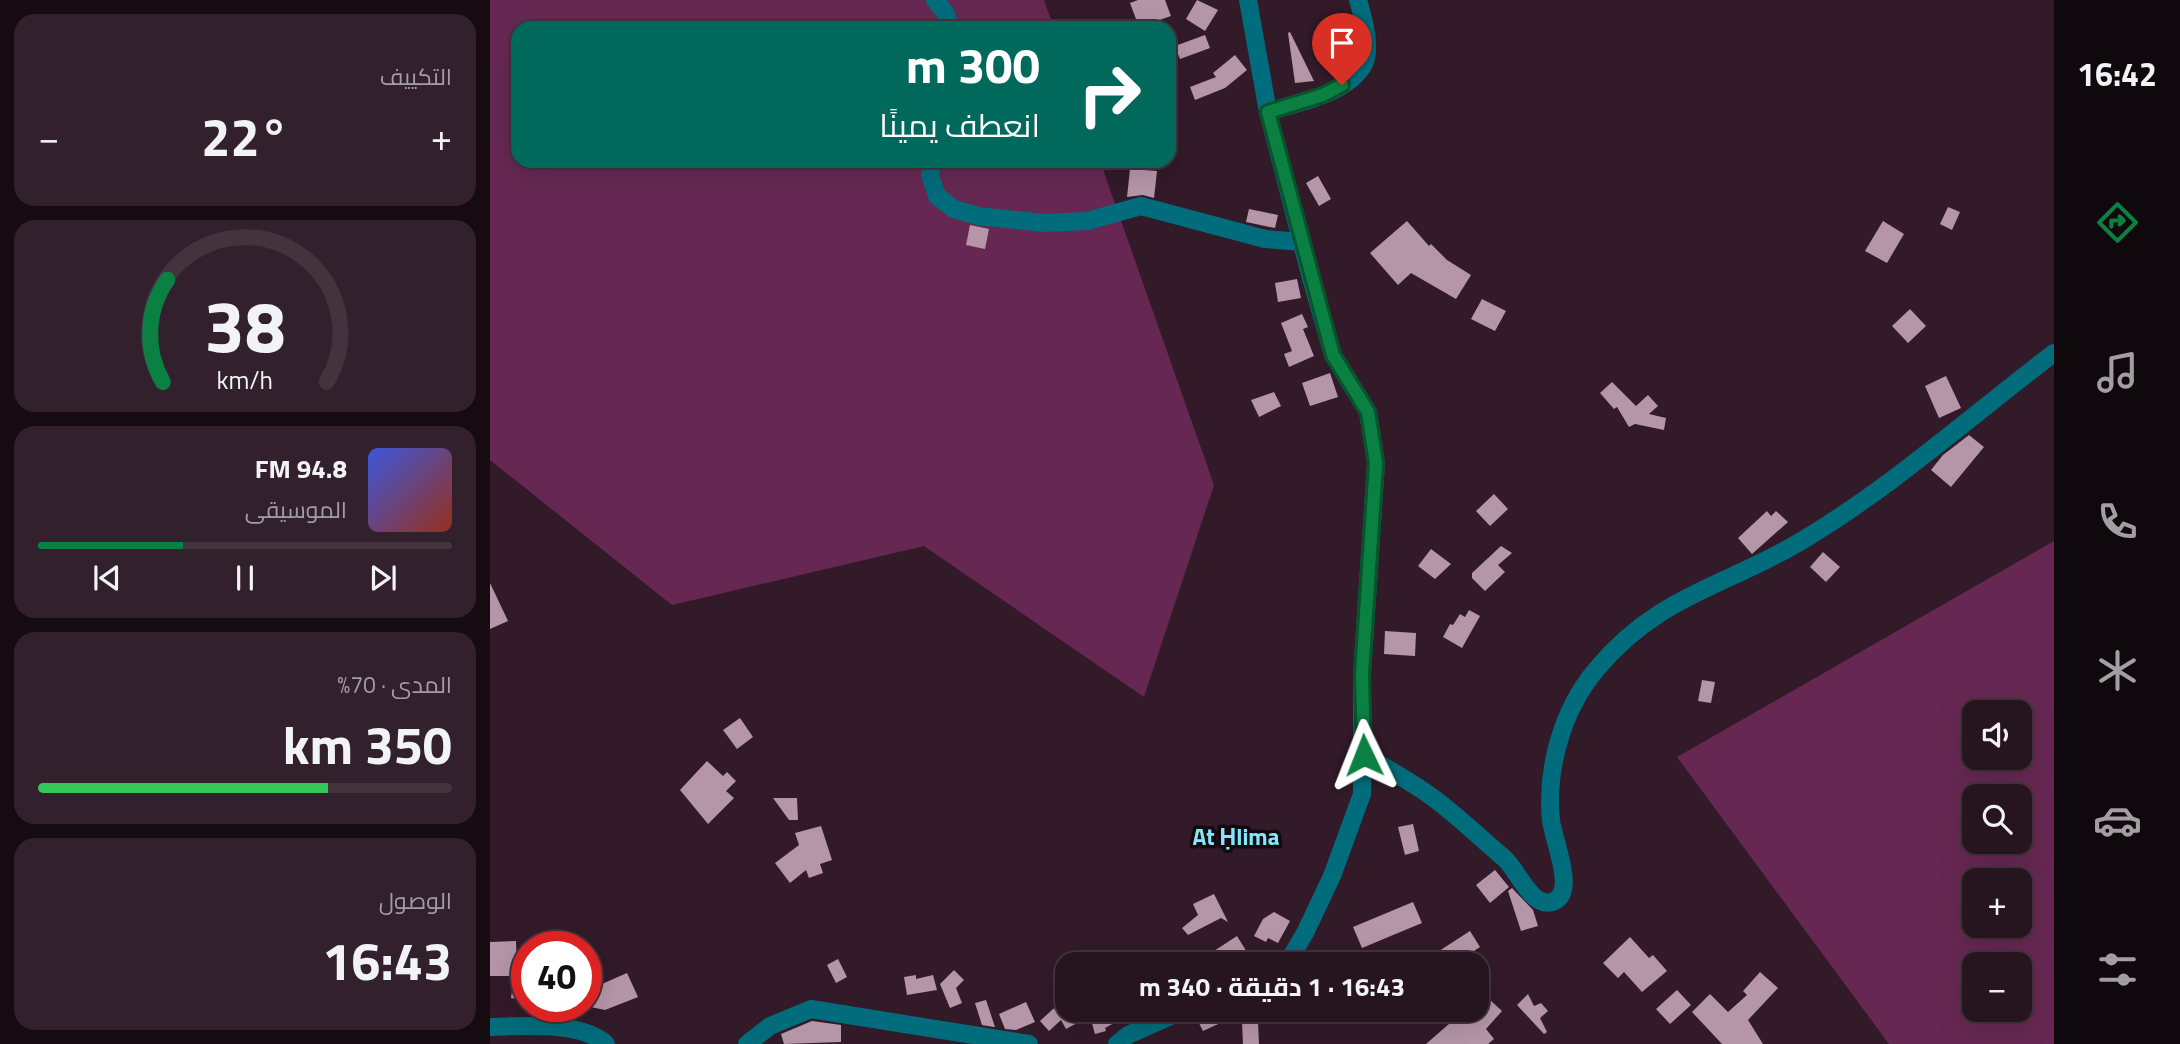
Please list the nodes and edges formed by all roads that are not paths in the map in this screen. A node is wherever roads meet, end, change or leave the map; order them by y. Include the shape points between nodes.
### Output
1 (935, 0) edge
2 (1248, 0) edge
3 (1358, 0) edge
4 (948, 21) edge
5 (1268, 112) junction
6 (931, 168) edge
7 (1302, 242) junction
8 (2054, 353) edge
9 (1364, 755) junction
10 (1294, 952) edge
11 (1157, 1022) edge
12 (490, 1027) edge
13 (606, 1044) edge
14 (747, 1044) edge
15 (1029, 1044) edge
16 (1116, 1044) edge

1 - 4 street
2 - 5 street
3 - 5 street via 1366,46 1364,64 1323,95
5 - 7 street
6 - 7 street via 937,196 954,209 978,216 1044,223 1087,221 1141,206 1265,239
7 - 9 street via 1333,355 1368,412 1376,463 1362,674
8 - 9 street via 1895,479 1802,541 1674,603 1620,643 1593,674 1553,758 1549,797 1553,836 1566,883 1555,901 1534,898 1509,863 1432,797
9 - 10 street via 1362,794 1332,876
11 - 16 street
12 - 13 street via 541,1026 596,1035
14 - 15 street via 770,1027 811,1009

